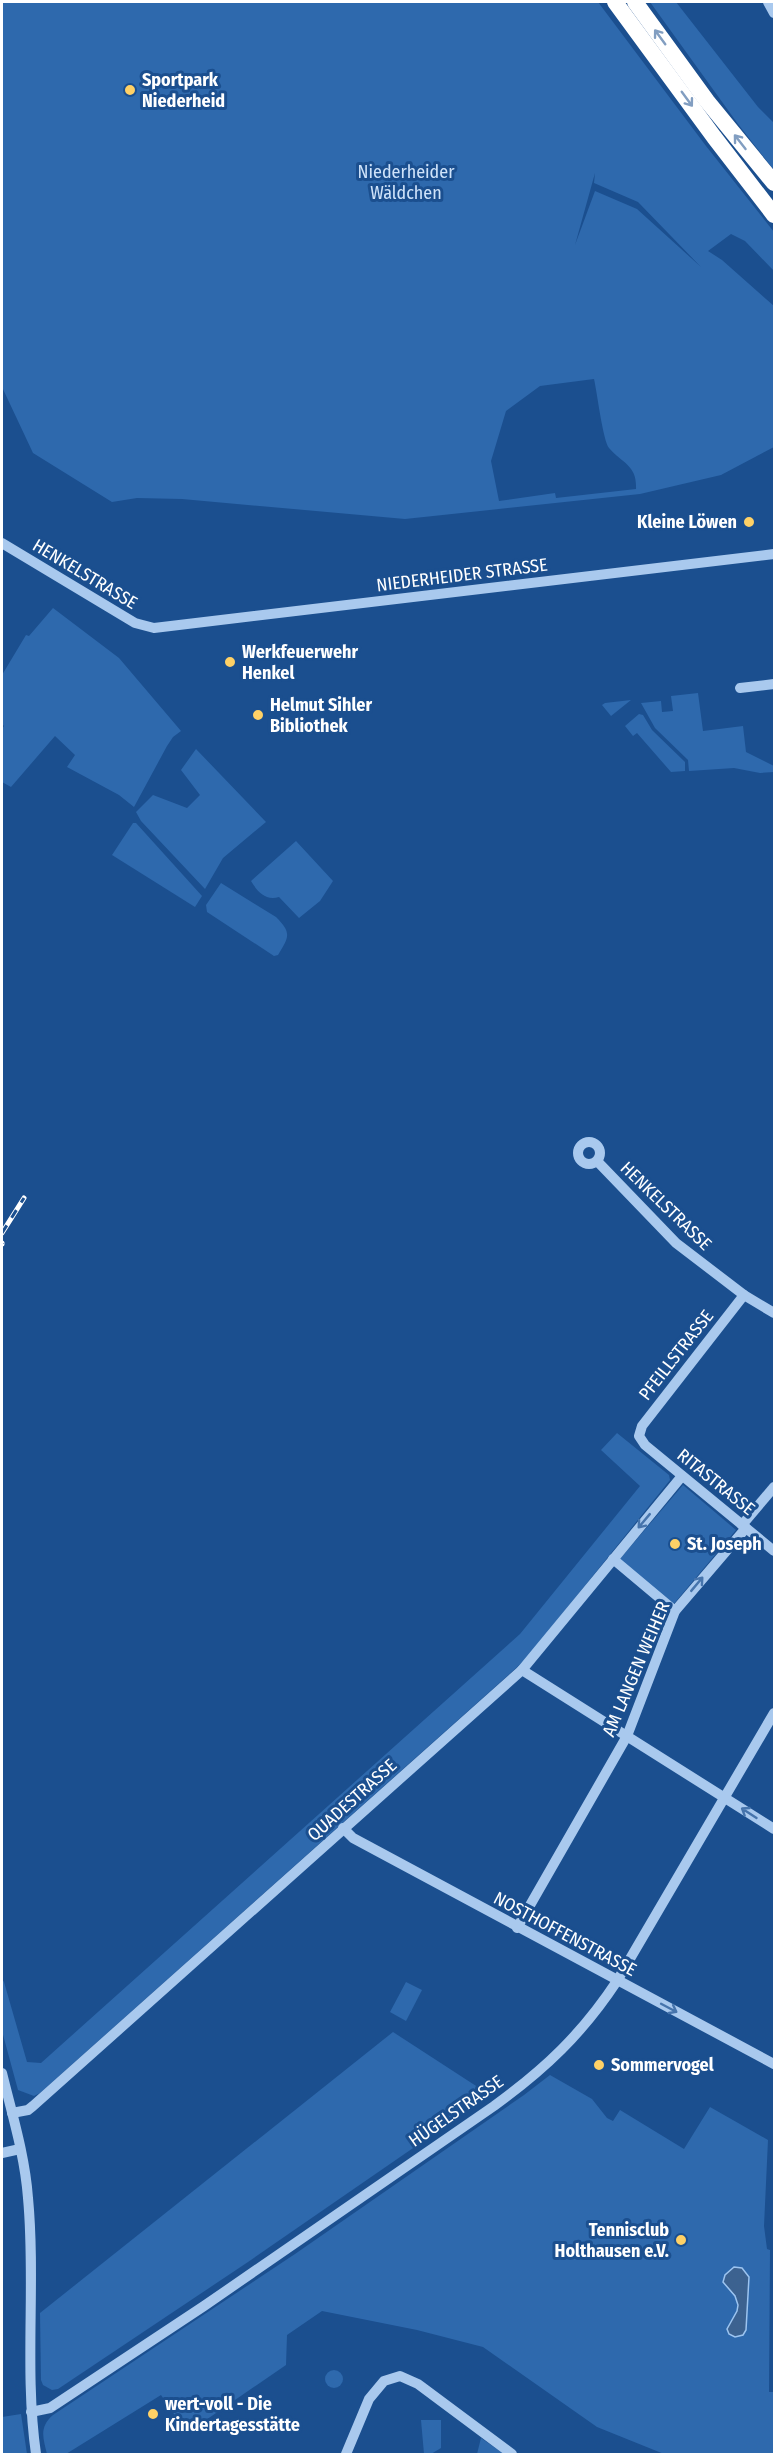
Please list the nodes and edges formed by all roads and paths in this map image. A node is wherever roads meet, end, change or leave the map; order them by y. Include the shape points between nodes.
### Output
1 (604, 2) edge
2 (615, 2) edge
3 (635, 2) edge
4 (768, 2) edge
5 (774, 13) edge
6 (665, 70) junction
7 (774, 183) edge
8 (774, 215) edge
9 (2, 543) edge
10 (774, 554) edge
11 (154, 628) joint
12 (774, 684) edge
13 (740, 688) dead end
14 (597, 1161) dead end
15 (744, 1295) junction
16 (774, 1313) edge
17 (639, 1436) joint
18 (682, 1476) junction
19 (774, 1487) edge
20 (744, 1526) junction
21 (774, 1551) edge
22 (613, 1559) junction
23 (675, 1611) junction
24 (522, 1670) junction
25 (774, 1713) edge
26 (627, 1736) junction
27 (724, 1797) junction
28 (344, 1828) junction
29 (774, 1829) edge
30 (517, 1928) junction
31 (617, 1981) junction
32 (774, 2064) edge
33 (2, 2073) edge
34 (12, 2113) junction
35 (20, 2149) junction
36 (2, 2153) edge
37 (31, 2412) junction
38 (36, 2454) edge
39 (346, 2454) edge
40 (512, 2454) edge

1 - 6 highway via 634,42
2 - 6 highway
7 -> 3 highway via 707,101
4 - 5 street
6 -> 8 highway
9 - 11 street, HENKELSTRASSE via 135,623
10 - 11 street, NIEDERHEIDER STRASSE
12 - 13 street
14 - 15 street, HENKELSTRASSE via 676,1243
15 - 16 street, HENKELSTRASSE
15 - 17 street, PFEILLSTRASSE via 642,1426
17 - 18 street, RITASTRASSE
18 - 20 street, RITASTRASSE
18 -> 22 street, QUADESTRASSE
19 - 20 street, AM LANGEN WEIHER
20 - 21 street, RITASTRASSE
23 -> 20 street, AM LANGEN WEIHER
22 - 23 street
22 - 24 street, QUADESTRASSE
23 - 26 street, AM LANGEN WEIHER
24 - 26 street
24 - 28 street, QUADESTRASSE
25 - 27 street, HÜGELSTRASSE
26 - 27 street
26 - 30 street, AM LANGEN WEIHER
29 -> 27 street
27 - 31 street, HÜGELSTRASSE
28 - 30 street, NOSTHOFFENSTRASSE via 353,1838
28 - 34 street, QUADESTRASSE via 33,2106
30 - 31 street, NOSTHOFFENSTRASSE
31 -> 32 street, NOSTHOFFENSTRASSE
31 - 37 street, HÜGELSTRASSE via 578,2034 529,2080 138,2351 50,2408
33 - 34 street
34 - 35 street
35 - 36 street
35 - 37 street via 29,2212
37 - 38 street
39 - 40 street via 366,2404 378,2387 400,2376 411,2379

